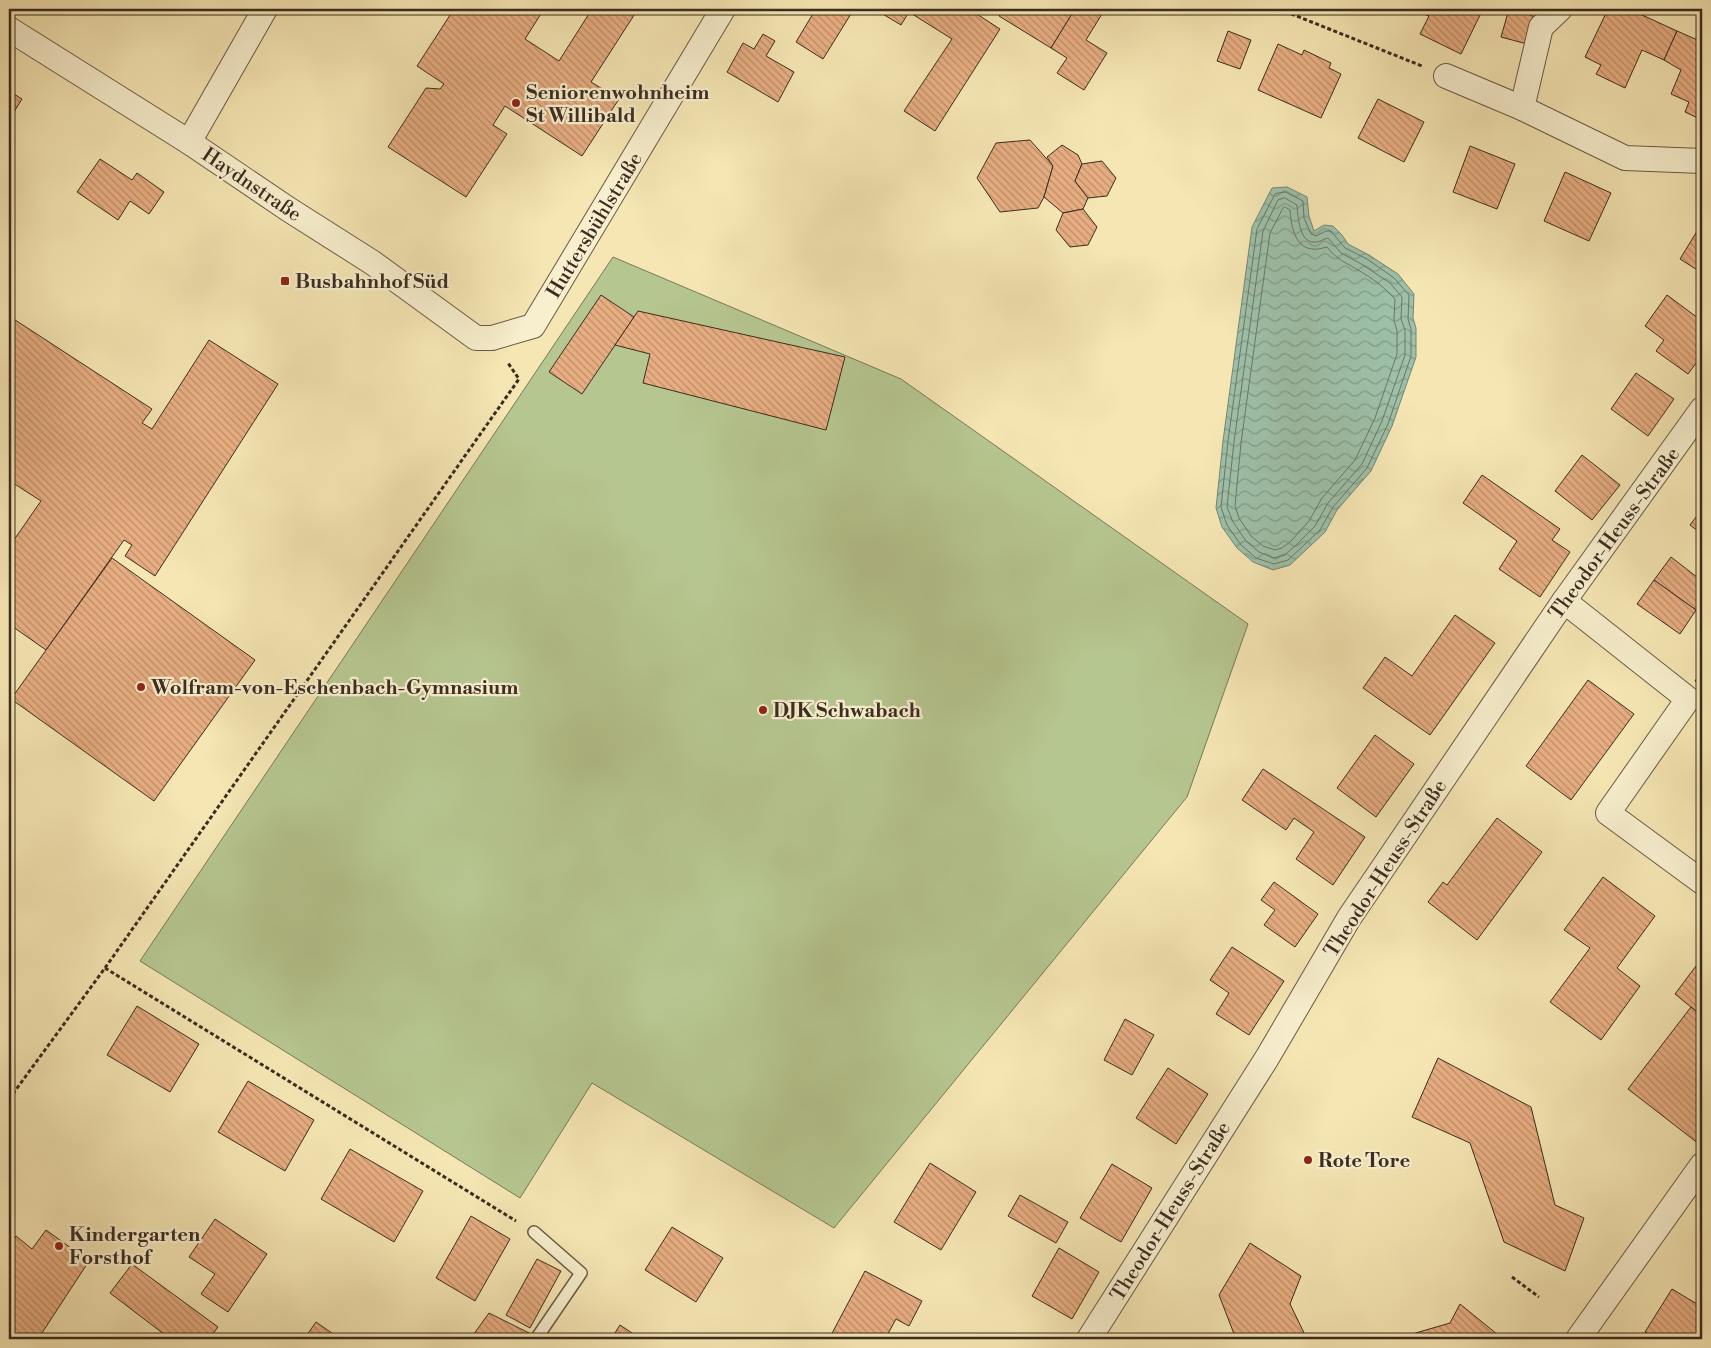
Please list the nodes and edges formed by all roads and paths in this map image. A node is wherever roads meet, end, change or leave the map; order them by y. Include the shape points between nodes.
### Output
1 (266, 9) edge
2 (723, 9) edge
3 (1279, 9) edge
4 (1560, 9) edge
5 (9, 29) edge
6 (1446, 76) joint
7 (1522, 108) junction
8 (189, 142) junction
9 (1702, 162) edge
10 (492, 338) junction
11 (1702, 410) edge
12 (1564, 601) junction
13 (1695, 704) edge
14 (1702, 882) edge
15 (105, 968) junction
16 (9, 1099) edge
17 (1702, 1165) edge
18 (534, 1232) joint
19 (1512, 1277) dead end
20 (1539, 1297) dead end
21 (536, 1339) edge
22 (1089, 1339) edge
23 (1578, 1339) edge

1 - 8 street
2 - 10 street, Huttersbühlstraße via 533,326
3 - 6 path
4 - 7 street via 1541,27
5 - 8 street, Haydnstraße
6 - 7 street
7 - 9 street via 1625,158
8 - 10 street, Haydnstraße via 373,263 476,338
10 - 15 path via 519,379
11 - 12 street, Theodor-Heuss-Straße
12 - 13 street
12 - 22 street, Theodor-Heuss-Straße via 1350,918 1267,1058
13 - 14 street via 1608,814
15 - 16 path
15 - 18 path
17 - 23 street
18 - 21 lane via 581,1273
19 - 20 path

